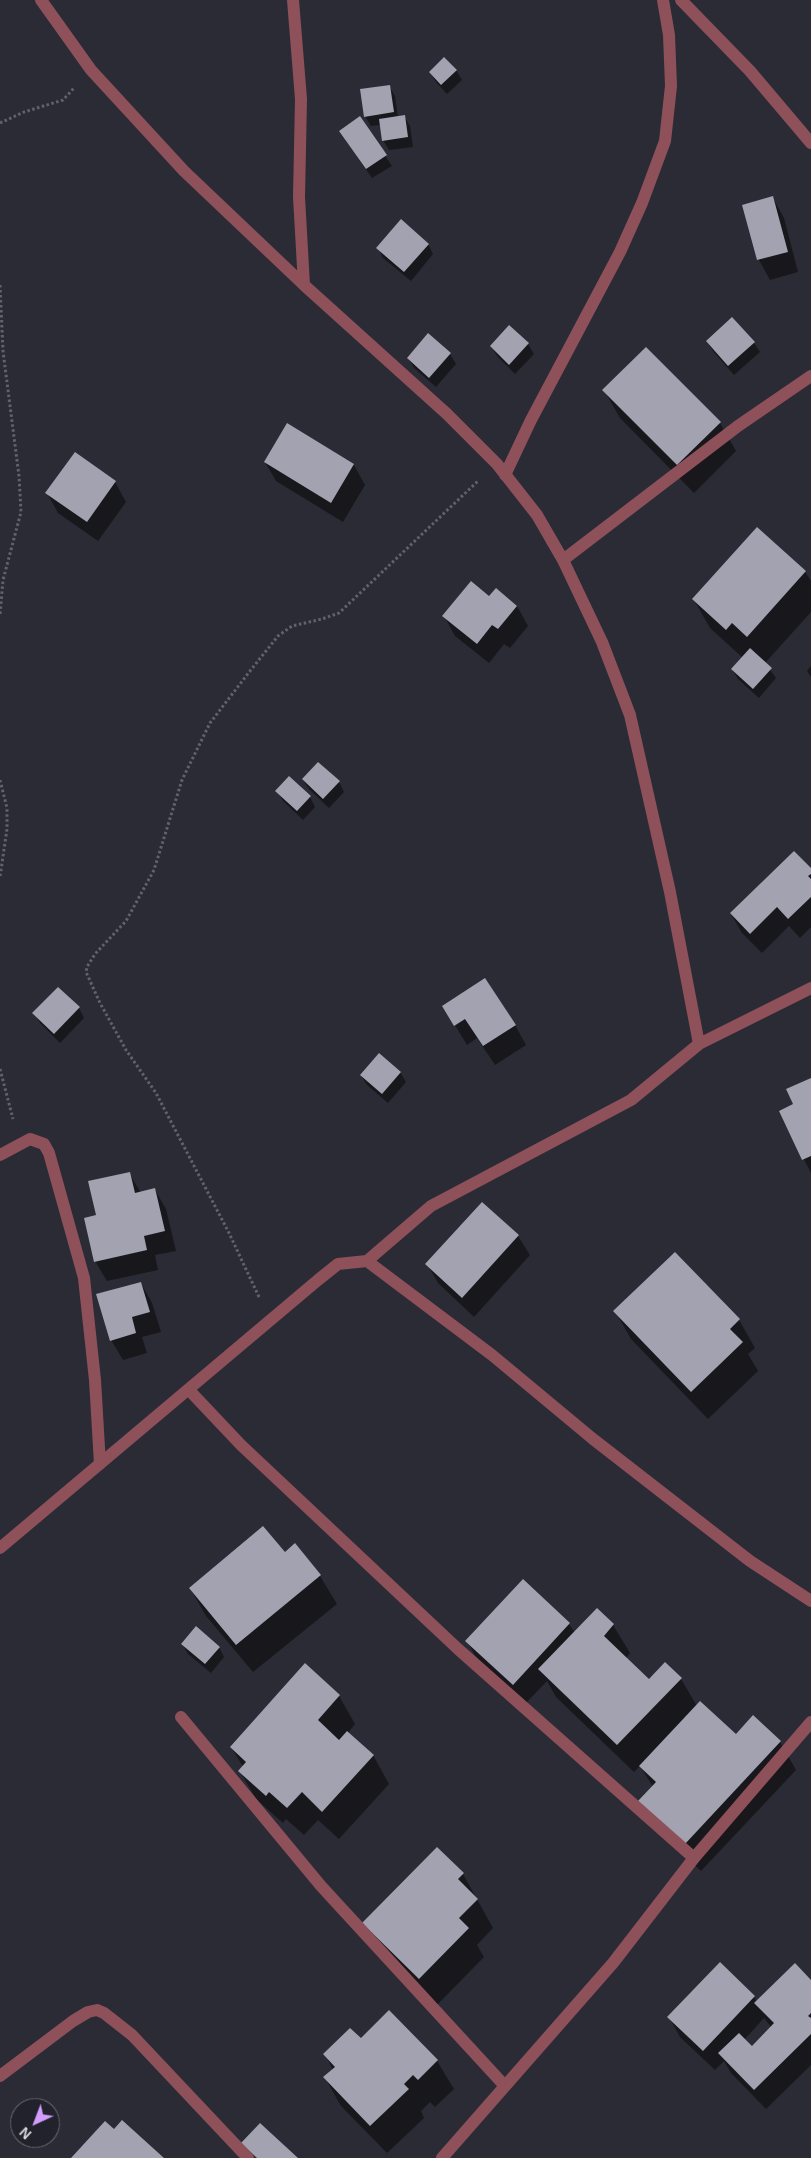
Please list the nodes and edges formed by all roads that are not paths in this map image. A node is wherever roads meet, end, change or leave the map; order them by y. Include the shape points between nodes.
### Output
1 (41, 0) edge
2 (293, 0) edge
3 (663, 0) edge
4 (681, 0) edge
5 (811, 143) edge
6 (304, 285) junction
7 (811, 376) edge
8 (505, 475) junction
9 (563, 560) junction
10 (811, 988) edge
11 (698, 1044) junction
12 (0, 1155) edge
13 (367, 1261) junction
14 (190, 1390) junction
15 (100, 1464) junction
16 (0, 1548) edge
17 (811, 1601) edge
18 (181, 1717) dead end
19 (811, 1722) edge
20 (694, 1858) junction
21 (0, 2076) edge
22 (504, 2085) junction
23 (248, 2158) edge
24 (442, 2158) edge

1 - 6 street via 91,70 184,171
2 - 6 street via 301,99 299,197
3 - 8 street via 669,35 671,86 665,142 620,252
4 - 5 street via 750,71
6 - 8 street via 447,414
7 - 9 street via 738,426
8 - 9 street via 537,515
9 - 11 street via 602,642 630,715 670,892
10 - 11 street
11 - 13 street via 631,1100 431,1206
12 - 15 street via 30,1139 44,1144 49,1153 84,1278
13 - 14 street via 338,1264
13 - 17 street via 492,1355 593,1439 750,1561
14 - 15 street
14 - 20 street via 242,1445 458,1649
15 - 16 street
18 - 22 street via 321,1886
19 - 20 street
20 - 22 street via 612,1963
21 - 23 street via 72,2021 96,2010 132,2035
22 - 24 street

